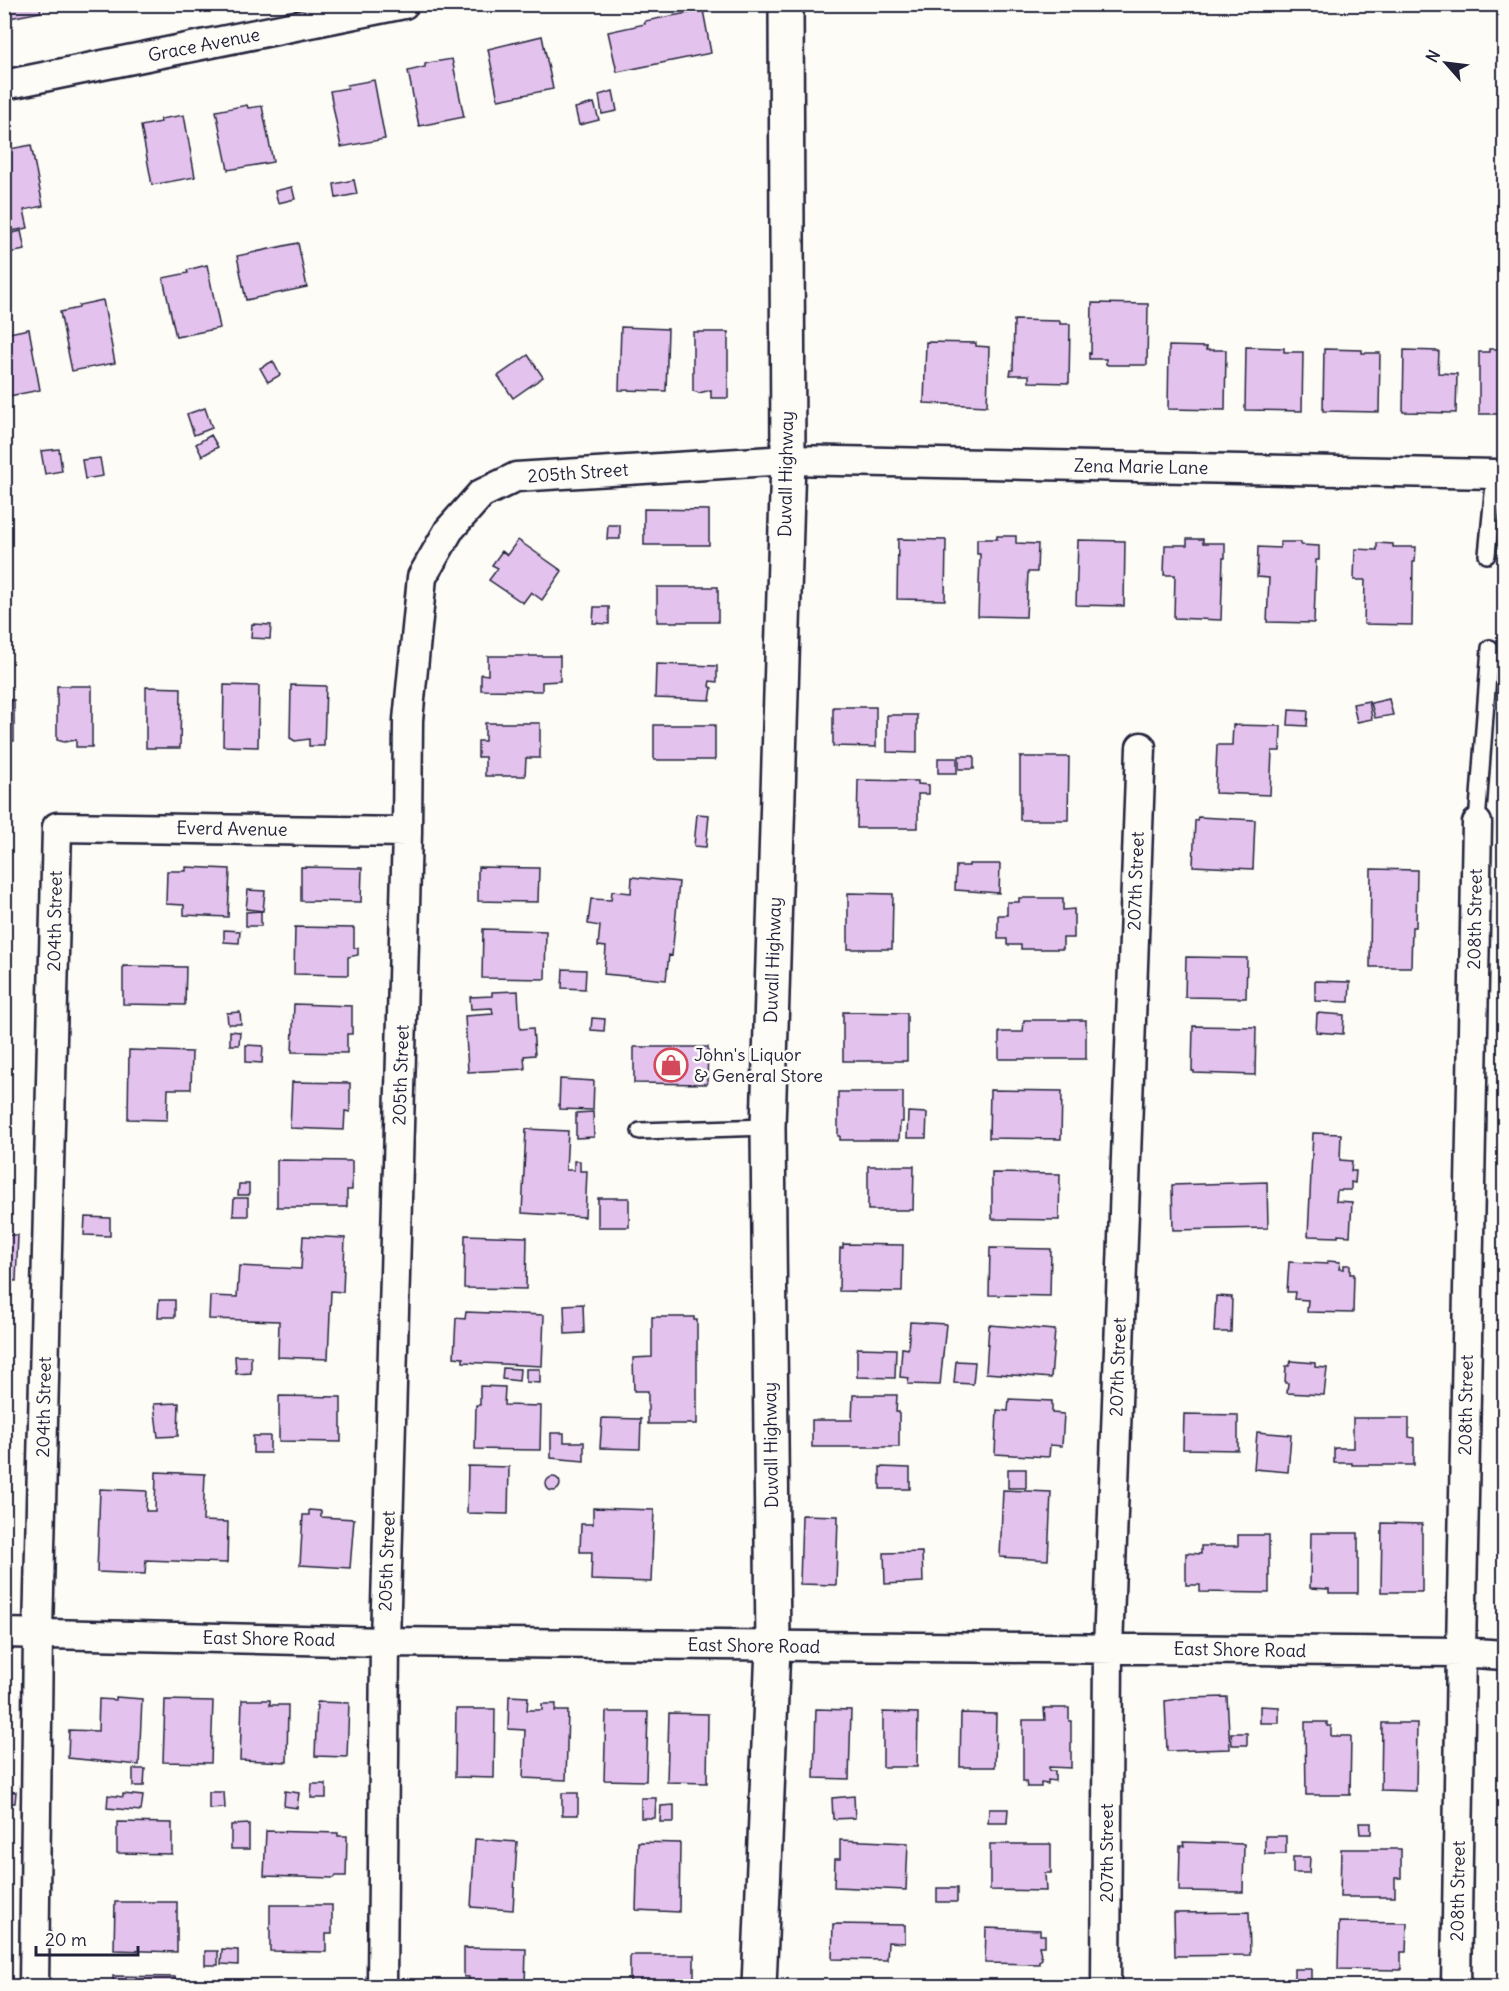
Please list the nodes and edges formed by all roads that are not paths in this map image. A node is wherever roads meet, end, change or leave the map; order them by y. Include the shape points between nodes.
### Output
1 (404, 4) edge
2 (786, 4) edge
3 (4, 85) edge
4 (788, 460) junction
5 (1495, 474) joint
6 (1487, 555) dead end
7 (1490, 648) dead end
8 (1141, 747) dead end
9 (1477, 824) joint
10 (57, 827) joint
11 (407, 832) junction
12 (768, 1127) junction
13 (640, 1131) dead end
14 (4, 1633) edge
15 (38, 1633) junction
16 (385, 1642) junction
17 (773, 1647) junction
18 (1108, 1649) junction
19 (1461, 1652) junction
20 (1504, 1655) edge
21 (34, 1986) edge
22 (382, 1986) edge
23 (759, 1986) edge
24 (1106, 1986) edge
25 (1456, 1986) edge

1 - 3 street, Grace Avenue
2 - 4 street, Duvall Highway
4 - 5 street, Zena Marie Lane
4 - 11 street, 205th Street via 516,477 481,494 448,530 422,577 408,720
4 - 12 street, Duvall Highway
5 - 6 lane
7 - 9 lane
8 - 18 street, 207th Street
9 - 19 street, 208th Street
10 - 11 street, Everd Avenue
10 - 15 street, 204th Street
11 - 16 street, 205th Street
12 - 13 lane
12 - 17 street, Duvall Highway
14 - 15 street, East Shore Road
15 - 16 street, East Shore Road
15 - 21 street, 204th Street
16 - 17 street, East Shore Road
16 - 22 street, 205th Street
17 - 18 street, East Shore Road
17 - 23 street, Duvall Highway
18 - 19 street, East Shore Road
18 - 24 street, 207th Street
19 - 20 street, East Shore Road
19 - 25 street, 208th Street

